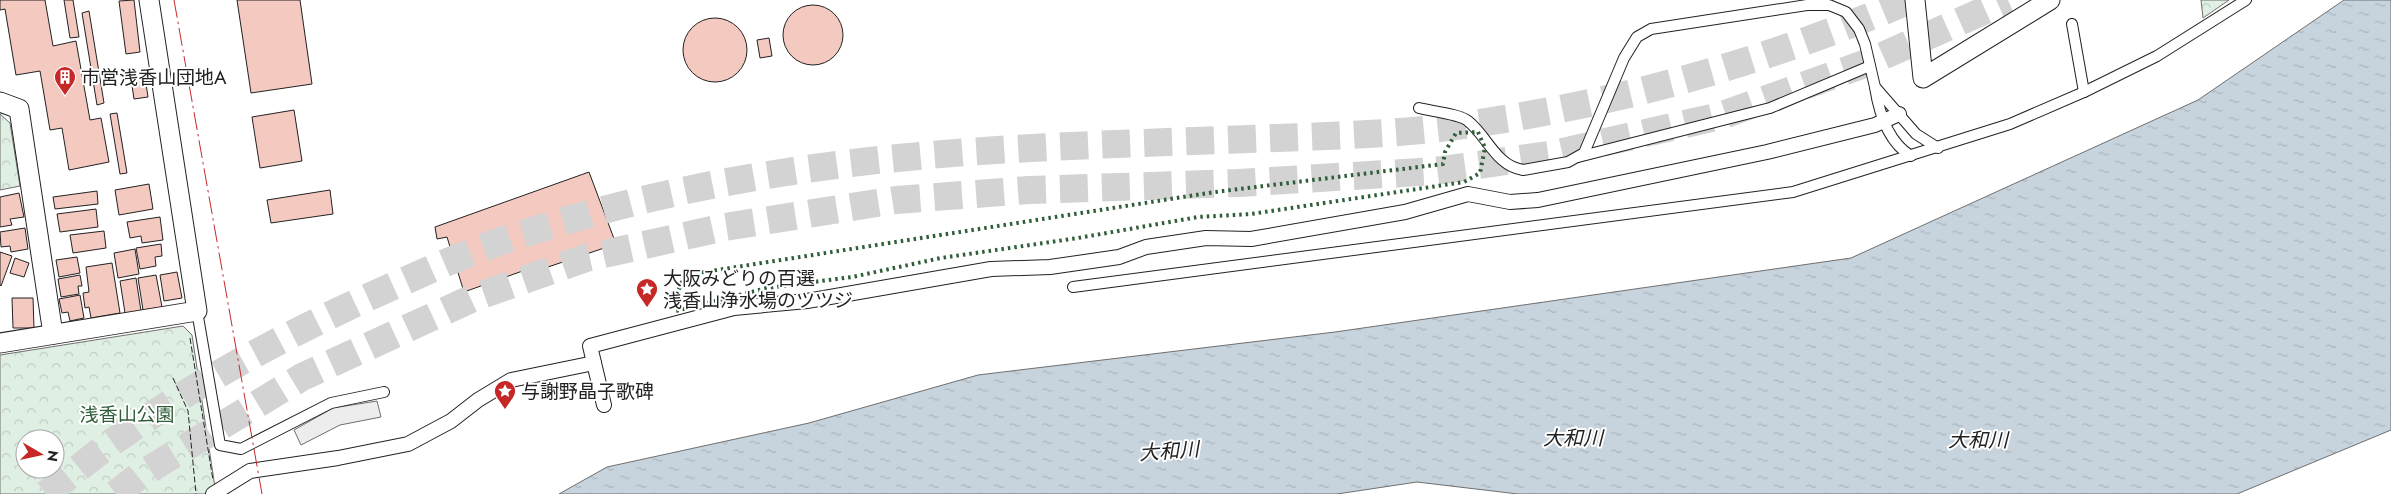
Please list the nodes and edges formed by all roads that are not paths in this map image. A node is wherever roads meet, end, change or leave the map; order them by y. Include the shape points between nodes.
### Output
1 (148, 0) edge
2 (1915, 0) edge
3 (2050, 0) edge
4 (2246, 0) edge
5 (2072, 24) dead end
6 (1870, 66) junction
7 (1875, 87) junction
8 (2084, 92) junction
9 (0, 102) edge
10 (1419, 108) dead end
11 (1899, 114) junction
12 (1884, 121) junction
13 (1938, 148) junction
14 (1911, 156) junction
15 (1578, 157) junction
16 (1072, 287) dead end
17 (197, 311) junction
18 (53, 334) junction
19 (0, 344) edge
20 (594, 363) junction
21 (384, 392) dead end
22 (604, 405) dead end
23 (213, 494) edge

1 - 17 street
2 - 3 street via 1923,78
4 - 8 lane via 2157,56
5 - 8 lane
6 - 7 lane
6 - 15 lane via 1770,108
6 - 15 lane via 1859,28 1846,12 1829,5 1808,5 1651,29 1637,37 1624,58 1584,153
7 - 11 lane
7 - 12 lane
8 - 13 lane via 2010,124
9 - 18 street via 19,109
10 - 15 lane via 1467,119 1495,153 1515,169 1568,162
11 - 12 street
11 - 13 lane via 1916,134
12 - 14 lane via 1898,148
12 - 20 street via 1767,152 1538,200 1510,202 1468,194 1406,212 1251,239 1206,238 1050,267 991,269 807,301 734,308 590,346
13 - 14 lane
14 - 16 lane via 1793,192
17 - 18 street
17 - 21 lane via 220,445 241,450 331,403
18 - 19 street
20 - 22 street
20 - 23 street via 511,380 451,421 408,444 250,471

